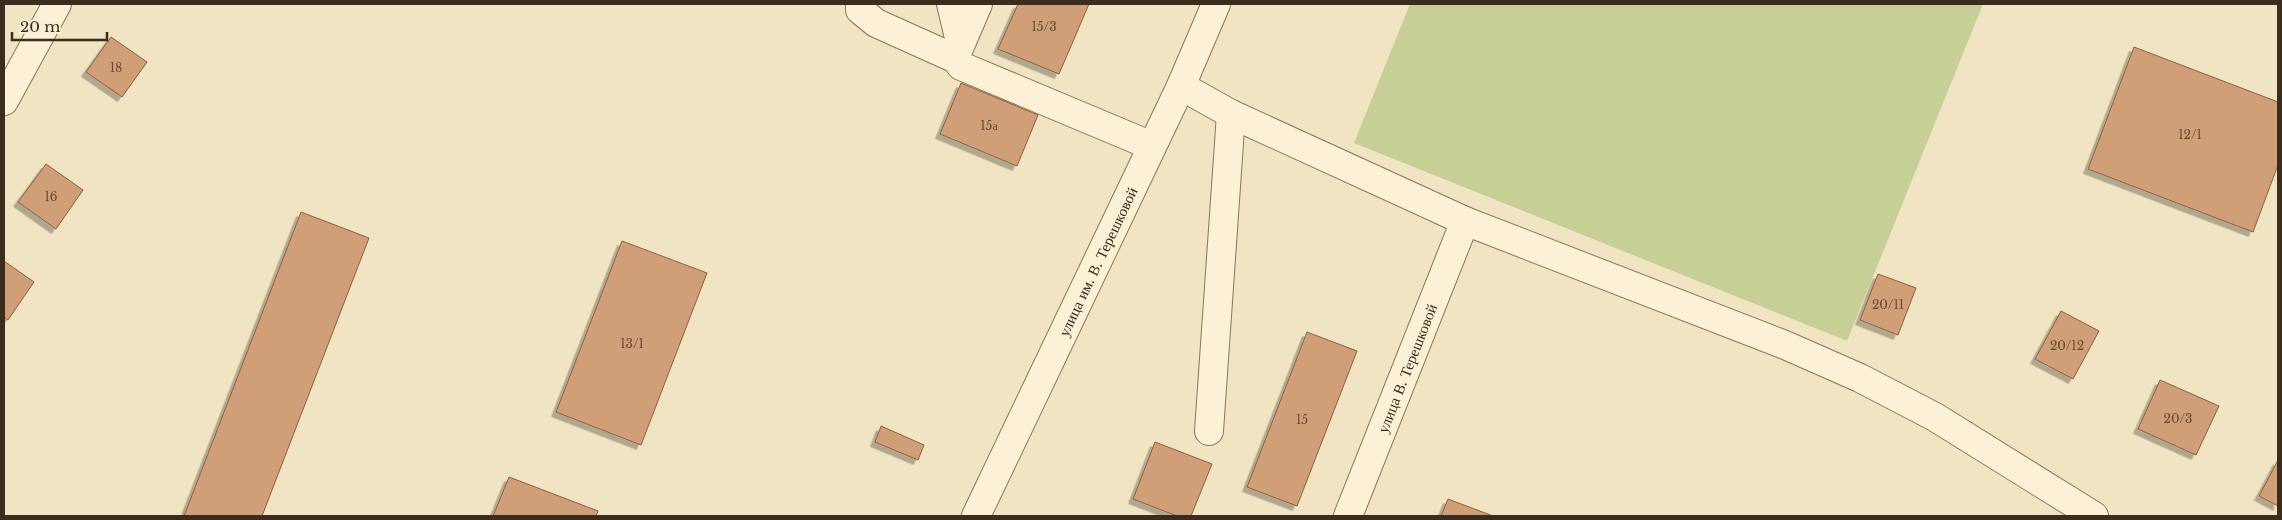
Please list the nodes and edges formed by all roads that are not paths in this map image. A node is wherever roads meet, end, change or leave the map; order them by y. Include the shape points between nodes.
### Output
1 (57, 4) edge
2 (860, 4) edge
3 (951, 4) edge
4 (978, 4) edge
5 (1216, 4) edge
6 (958, 50) junction
7 (12, 68) edge
8 (1180, 86) junction
9 (4, 101) edge
10 (1232, 114) junction
11 (1152, 146) junction
12 (1465, 221) junction
13 (1209, 431) dead end
14 (976, 516) edge
15 (1348, 516) edge
16 (2094, 516) edge

1 - 7 street
2 - 6 street via 860,10 876,23
3 - 6 street
4 - 6 street
5 - 8 street, улица им. В. Терешковой
6 - 11 street via 961,66
7 - 9 street
8 - 10 street
8 - 11 street, улица им. В. Терешковой
10 - 12 street
10 - 13 street
11 - 14 street, улица им. В. Терешковой
12 - 15 street, улица В. Терешковой
12 - 16 street via 1785,345 1860,378 1935,417

